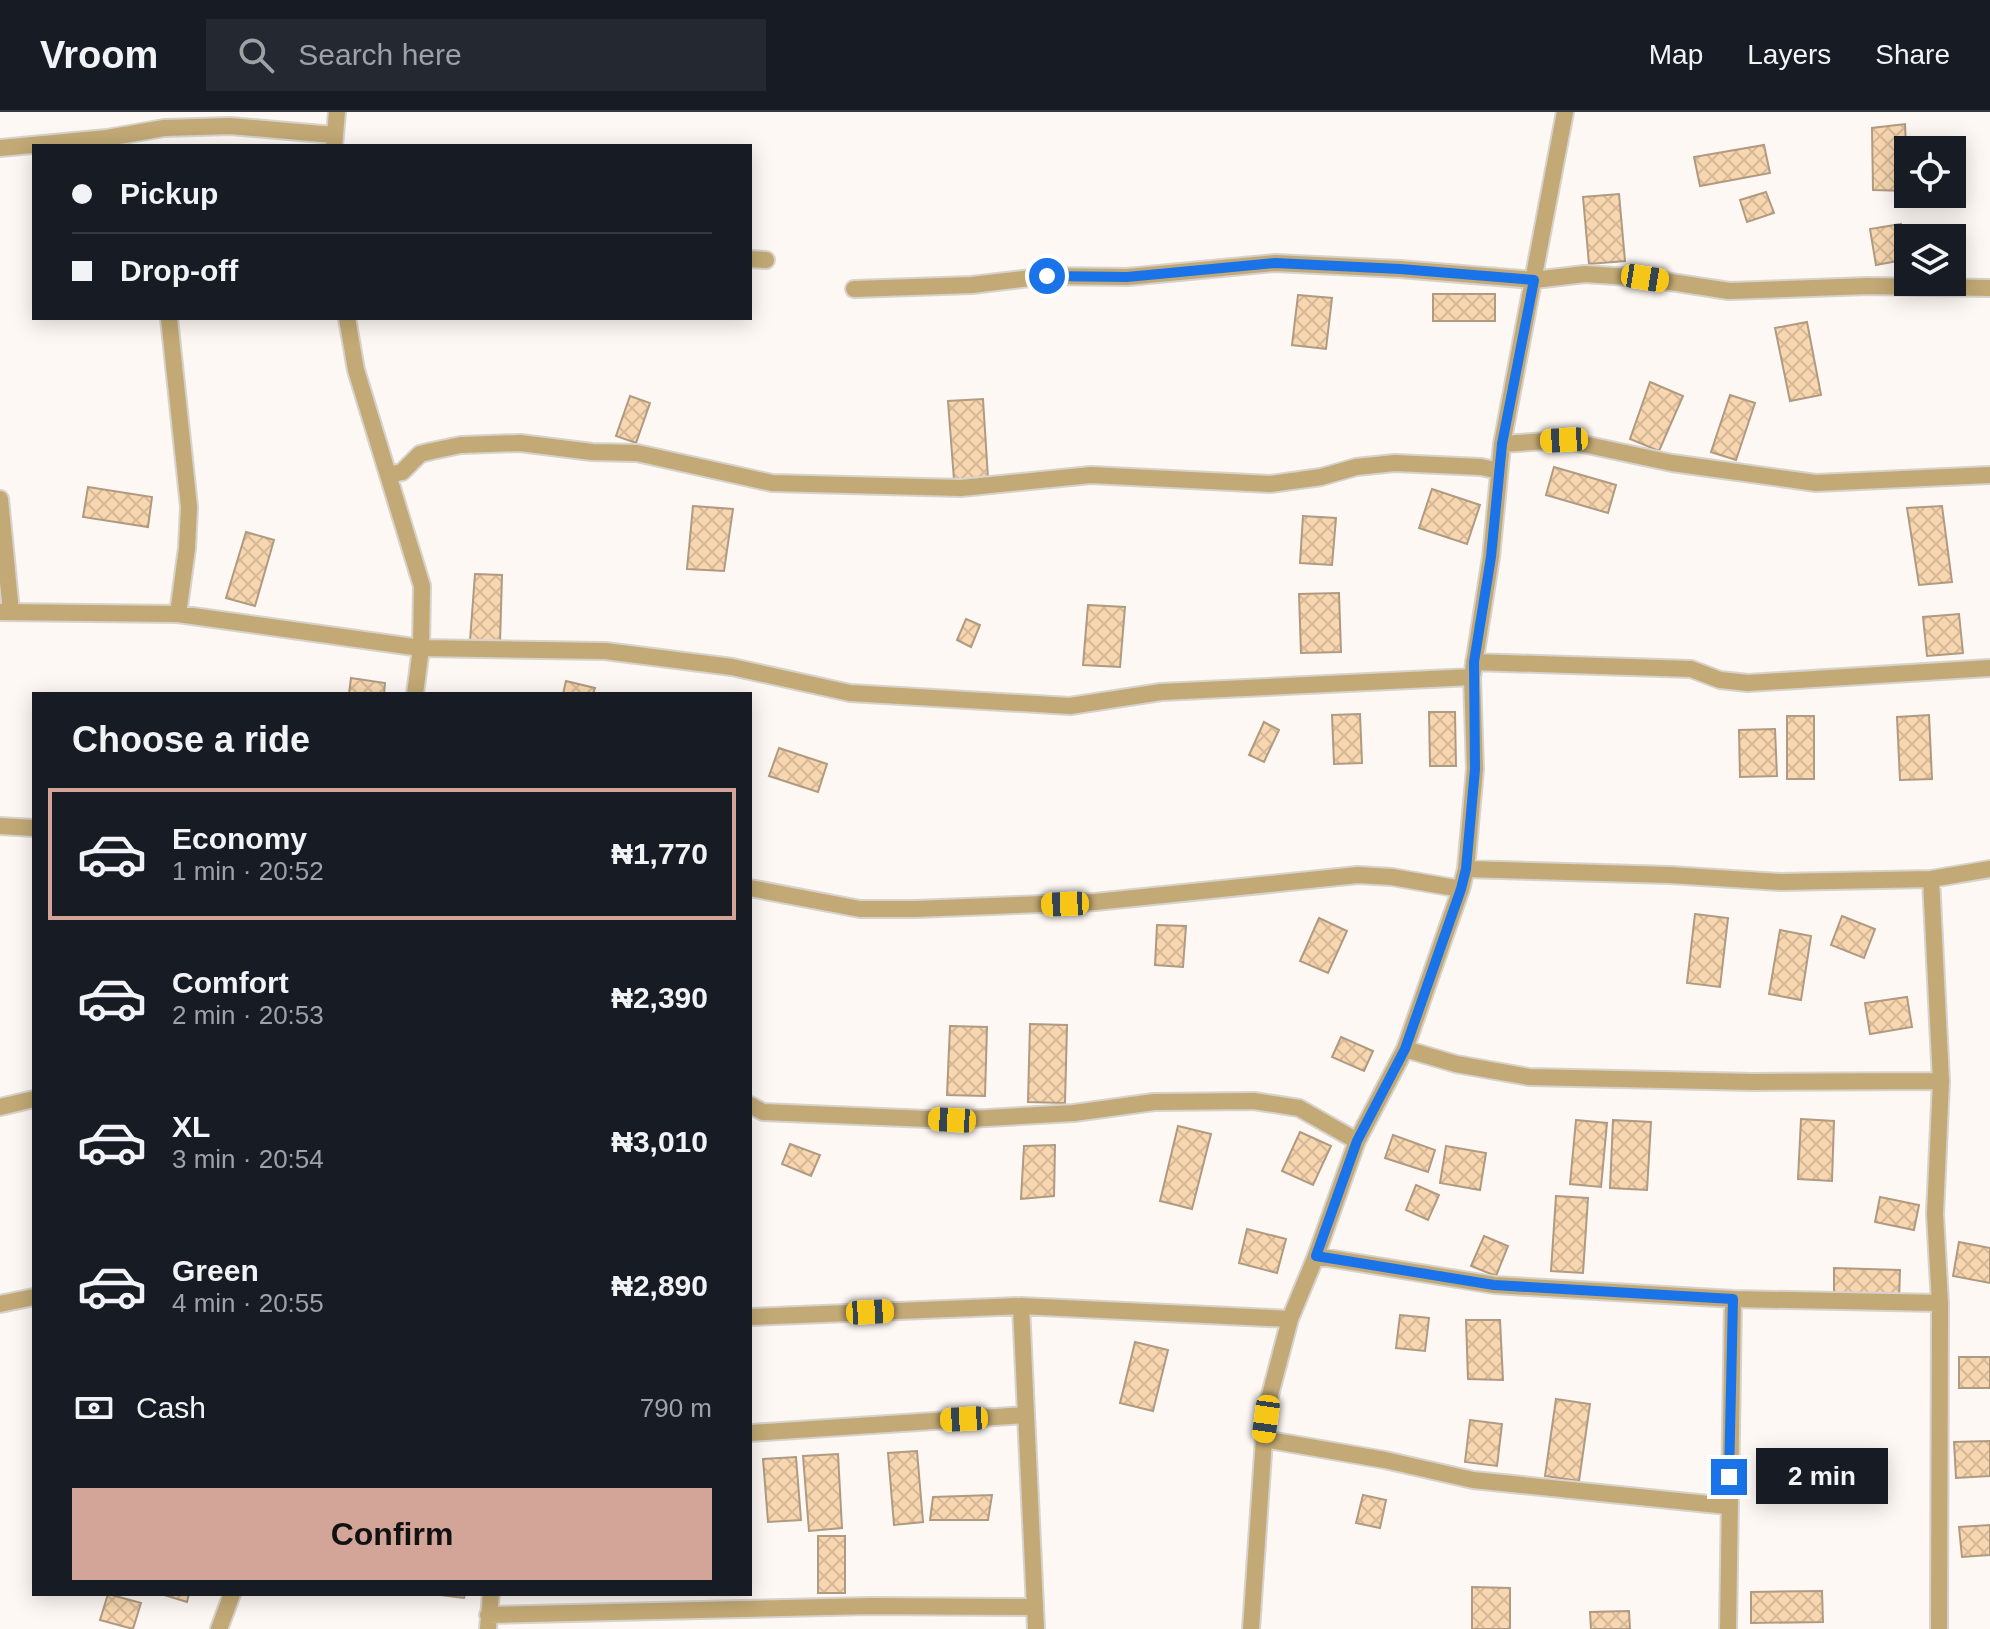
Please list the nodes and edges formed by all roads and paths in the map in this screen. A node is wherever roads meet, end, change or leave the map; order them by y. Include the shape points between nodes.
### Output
1 (337, 112) edge
2 (1565, 112) edge
3 (334, 141) edge
4 (43, 144) edge
5 (32, 145) edge
6 (0, 148) edge
7 (1534, 280) junction
8 (1990, 288) edge
9 (854, 289) dead end
10 (169, 320) edge
11 (347, 320) edge
12 (1502, 444) junction
13 (1499, 471) junction
14 (388, 475) junction
15 (1990, 475) edge
16 (0, 499) edge
17 (5, 612) edge
18 (178, 614) junction
19 (421, 648) junction
20 (1990, 668) edge
21 (1473, 670) junction
22 (415, 692) edge
23 (0, 826) edge
24 (32, 828) edge
25 (1466, 869) junction
26 (1990, 869) edge
27 (1931, 879) junction
28 (752, 888) edge
29 (1461, 889) junction
30 (1405, 1049) junction
31 (1941, 1081) junction
32 (32, 1099) edge
33 (752, 1106) edge
34 (0, 1107) edge
35 (1357, 1141) junction
36 (1316, 1256) junction
37 (32, 1297) edge
38 (1733, 1299) junction
39 (1940, 1303) junction
40 (0, 1304) edge
41 (1021, 1306) junction
42 (752, 1317) edge
43 (1290, 1319) junction
44 (1025, 1415) junction
45 (752, 1433) edge
46 (1264, 1439) junction
47 (1728, 1506) junction
48 (231, 1596) edge
49 (491, 1596) edge
50 (1035, 1607) junction
51 (488, 1622) edge
52 (219, 1629) edge
53 (1036, 1629) edge
54 (1251, 1629) edge
55 (1728, 1629) edge
56 (1939, 1629) edge

1 - 3 street
2 - 7 street
3 - 4 street via 230,126 164,128
5 - 6 street
7 - 8 street via 1585,274 1729,291
7 - 9 street via 1275,263 1127,277 1047,276
7 - 12 street
10 - 18 street via 189,507
11 - 14 street via 356,370
12 - 13 street
12 - 15 street via 1564,440 1672,463 1816,483
13 - 14 street via 1395,463 1270,484 1091,475 961,488 772,483 637,453 520,443 432,451 420,454 402,472
13 - 21 street
14 - 19 street via 420,573
16 - 17 street
17 - 18 street
18 - 19 street
19 - 21 street via 605,651 732,667 850,693 1070,706 1161,692
19 - 22 street
20 - 21 street via 1748,683 1691,669
21 - 25 street via 1475,769
23 - 24 street
25 - 27 street via 1781,882
25 - 29 street
26 - 27 street
27 - 31 street
28 - 29 street via 860,909 1095,902 1358,875
29 - 30 street
30 - 31 street via 1529,1077
30 - 35 street
31 - 39 street via 1935,1214
32 - 34 street
33 - 35 street via 763,1112 952,1120 1154,1102 1254,1101 1299,1108
35 - 36 street
36 - 38 street via 1494,1285
36 - 43 street
37 - 40 street
38 - 39 street
38 - 47 street
39 - 56 street
41 - 42 street
41 - 43 street
41 - 44 street
43 - 46 street
44 - 45 street
44 - 50 street
46 - 47 street via 1473,1480
46 - 54 street
47 - 55 street
48 - 52 street
49 - 51 street
50 - 51 street via 871,1606
50 - 53 street

